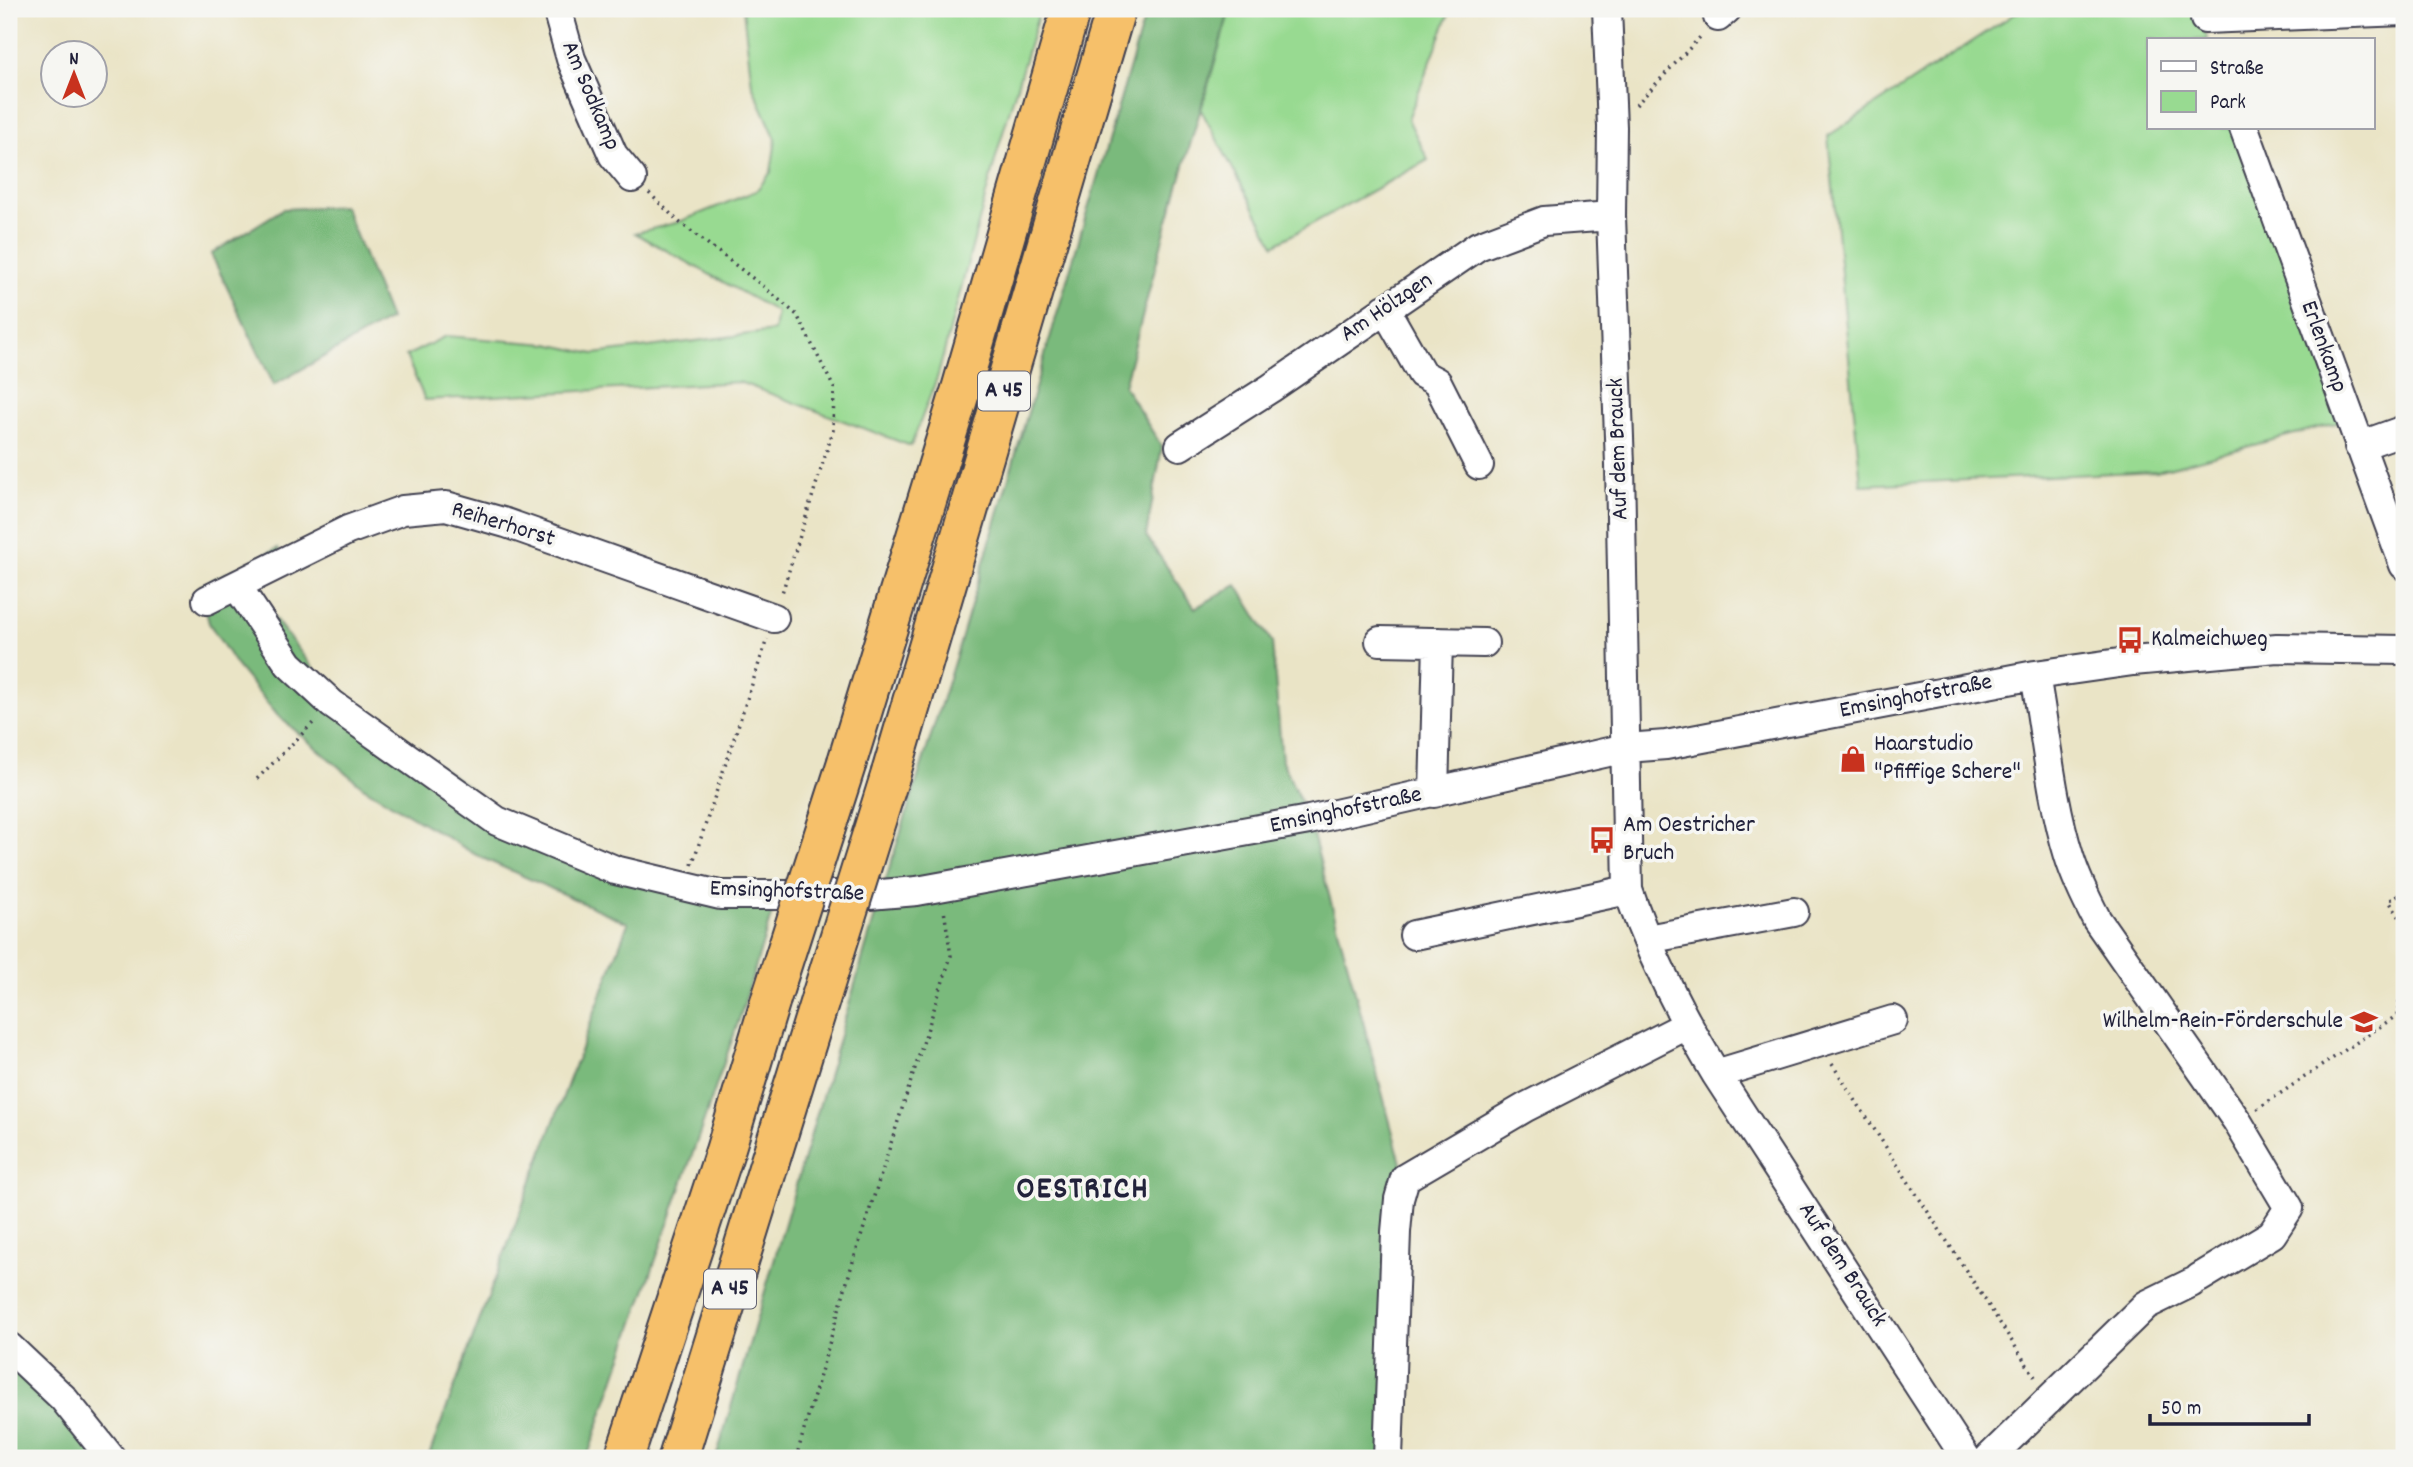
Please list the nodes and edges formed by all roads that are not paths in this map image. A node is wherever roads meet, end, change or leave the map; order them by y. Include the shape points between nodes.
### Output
1 (557, 9) edge
2 (1071, 9) edge
3 (1115, 9) edge
4 (1607, 9) edge
5 (2404, 11) edge
6 (2206, 23) edge
7 (2245, 130) edge
8 (632, 178) road end
9 (1611, 216) junction
10 (1385, 309) junction
11 (2404, 430) edge
12 (1180, 446) dead end
13 (2359, 446) junction
14 (1479, 465) dead end
15 (2404, 565) edge
16 (237, 586) junction
17 (207, 600) dead end
18 (774, 618) road end
19 (1380, 641) dead end
20 (1438, 642) junction
21 (1484, 643) dead end
22 (2404, 650) edge
23 (2035, 675) junction
24 (1626, 748) junction
25 (1434, 793) junction
26 (1628, 890) junction
27 (1794, 912) dead end
28 (1413, 935) dead end
29 (1647, 939) junction
30 (1893, 1020) dead end
31 (1687, 1025) junction
32 (1716, 1074) junction
33 (9, 1347) edge
34 (111, 1458) edge
35 (624, 1458) edge
36 (678, 1458) edge
37 (1388, 1458) edge
38 (1966, 1458) edge
39 (1989, 1458) edge

1 - 8 street, Am Sodkamp via 571,59 613,155
2 - 35 highway, A 45, bridge via 962,386 725,1151
3 - 36 highway, A 45, bridge via 891,773
4 - 9 street, Auf dem Brauck
5 - 6 street
7 - 13 street, Erlenkamp
9 - 10 street, Am Hölzgen via 1544,221 1478,246
9 - 24 street, Auf dem Brauck
10 - 12 street, Am Hölzgen
10 - 14 street via 1422,374 1437,382
11 - 13 street
13 - 15 street, Erlenkamp
16 - 17 street, Reiherhorst
16 - 18 street, Reiherhorst via 348,530 403,509 446,506
16 - 25 street, Emsinghofstraße via 289,664 332,704 497,821 615,870 720,895 881,895 940,887
19 - 20 street
20 - 21 street
20 - 25 street, Emsinghofstraße
22 - 23 street, Emsinghofstraße via 2277,648
23 - 24 street, Emsinghofstraße via 1666,745
23 - 39 street via 2059,813 2081,890 2097,920 2237,1121 2289,1208 2272,1234 2146,1305
24 - 25 street, Emsinghofstraße
24 - 26 street, Auf dem Brauck
26 - 28 street
26 - 29 street, Auf dem Brauck
27 - 29 street
29 - 31 street, Auf dem Brauck
30 - 32 street
31 - 32 street, Auf dem Brauck
31 - 37 street via 1526,1108 1405,1178 1396,1232
32 - 38 street, Auf dem Brauck
33 - 34 street via 63,1398

